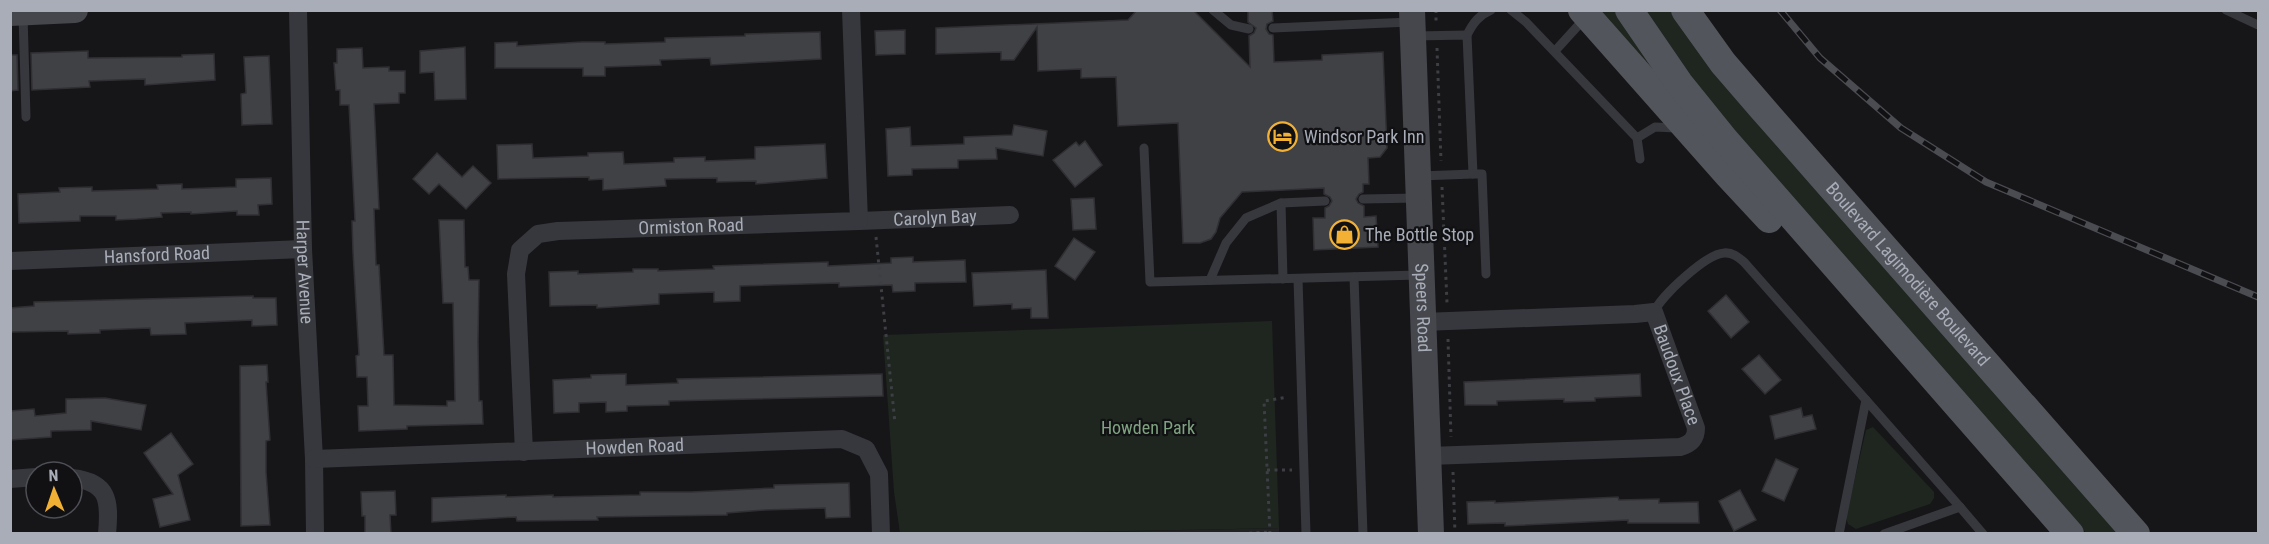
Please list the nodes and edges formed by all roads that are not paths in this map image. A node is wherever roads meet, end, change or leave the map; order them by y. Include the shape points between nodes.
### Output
1 (75, 10) edge
2 (298, 10) edge
3 (851, 10) edge
4 (1213, 10) edge
5 (1491, 10) edge
6 (1511, 10) edge
7 (1629, 10) edge
8 (1685, 10) edge
9 (2226, 10) edge
10 (17, 12) edge
11 (1584, 13) edge
12 (1419, 23) edge
13 (2259, 25) edge
14 (1273, 28) dead end
15 (1249, 29) dead end
16 (1467, 34) junction
17 (1555, 51) junction
18 (26, 117) dead end
19 (1692, 135) junction
20 (1637, 138) junction
21 (1144, 148) dead end
22 (1640, 159) dead end
23 (1473, 174) junction
24 (1418, 187) junction
25 (1363, 199) dead end
26 (1325, 201) dead end
27 (1281, 203) junction
28 (1010, 215) dead end
29 (859, 220) junction
30 (303, 249) junction
31 (10, 261) edge
32 (1486, 274) dead end
33 (1422, 275) junction
34 (1843, 276) junction
35 (1354, 277) junction
36 (1283, 279) junction
37 (1298, 279) junction
38 (1210, 280) junction
39 (1654, 312) junction
40 (1423, 322) junction
41 (1866, 400) junction
42 (524, 452) junction
43 (1429, 456) junction
44 (314, 459) junction
45 (84, 479) edge
46 (1960, 507) junction
47 (107, 534) edge
48 (315, 534) edge
49 (881, 534) edge
50 (1306, 534) edge
51 (1363, 534) edge
52 (1431, 534) edge
53 (1839, 534) edge
54 (1884, 534) edge
55 (1983, 534) edge
56 (2070, 534) edge
57 (2136, 534) edge

1 - 10 street
2 - 30 street, Harper Avenue
3 - 29 street
4 - 15 lane via 1231,25
5 - 16 lane
6 - 17 lane
7 - 34 main road via 1698,107
8 - 57 main road, Boulevard Lagimodière Boulevard via 1723,63
9 - 13 lane
10 - 18 lane
11 - 17 lane
11 - 19 main road
12 - 14 lane
12 - 16 lane
12 - 24 street, Speers Road
16 - 23 lane
17 - 20 lane
19 - 20 lane via 1664,126
19 - 34 main road via 1785,235
20 - 22 lane
21 - 38 lane via 1150,282
23 - 24 lane
23 - 32 lane via 1482,174
24 - 25 lane
24 - 33 street, Speers Road
26 - 27 lane
27 - 36 lane
27 - 38 lane via 1246,218 1226,243
28 - 29 street, Carolyn Bay
29 - 42 street, Ormiston Road via 538,234 520,250 516,274
30 - 31 street, Hansford Road
30 - 44 street, Harper Avenue
33 - 35 lane
33 - 40 street, Speers Road
34 - 56 main road
35 - 37 lane
35 - 51 lane
36 - 37 lane
36 - 38 lane
37 - 50 lane
39 - 40 street, Baudoux Place
39 - 41 lane via 1662,298 1708,258 1730,253 1744,262
39 - 43 street, Baudoux Place via 1696,428 1690,443 1680,447
40 - 43 street, Speers Road
41 - 46 lane
41 - 53 lane
42 - 44 street, Howden Road
42 - 49 street, Howden Road via 842,439 866,449 879,474
43 - 52 street, Speers Road
44 - 48 street, Harper Avenue
45 - 47 street via 106,494 110,509
46 - 54 lane
46 - 55 lane

